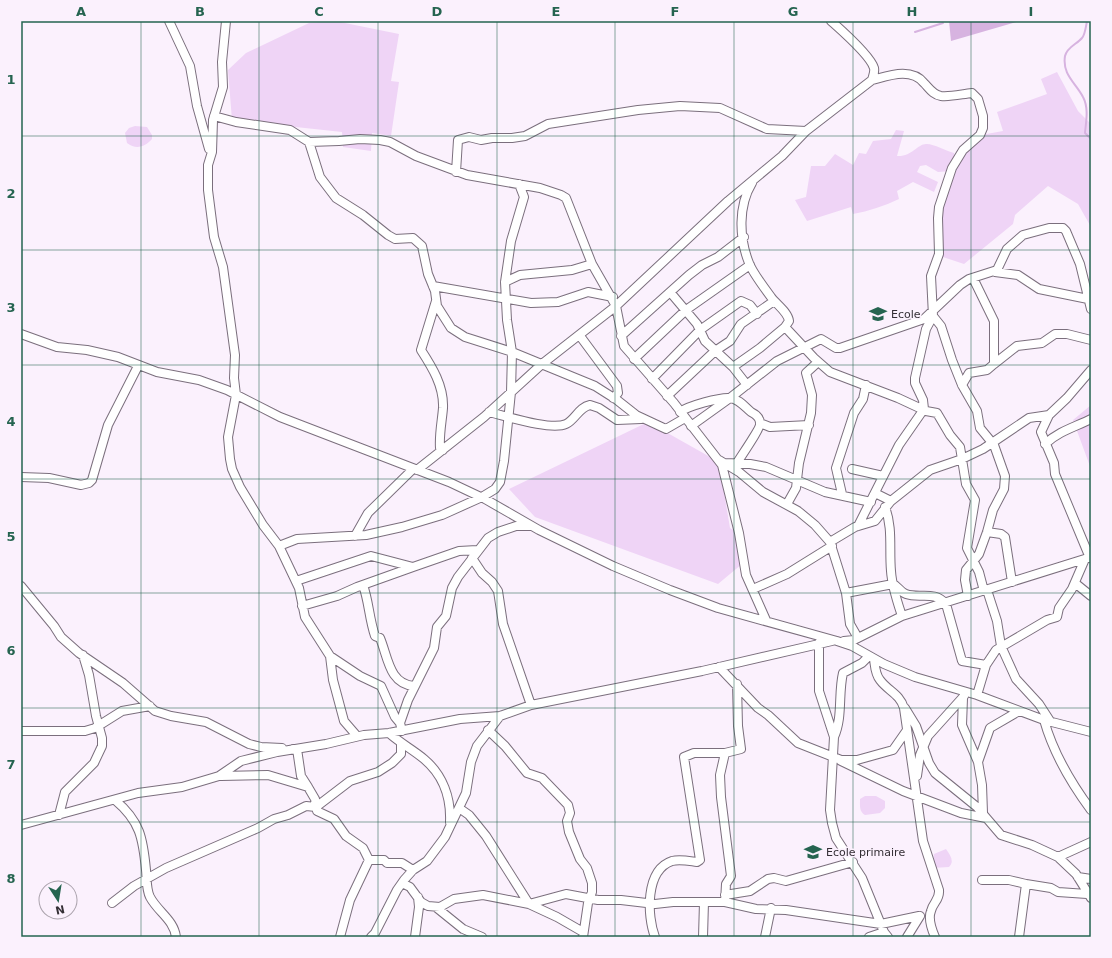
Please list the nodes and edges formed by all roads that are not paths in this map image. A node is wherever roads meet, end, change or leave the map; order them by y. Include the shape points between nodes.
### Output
1 (169, 21) edge
2 (226, 21) edge
3 (831, 21) edge
4 (872, 80) junction
5 (214, 116) junction
6 (806, 132) junction
7 (309, 142) junction
8 (211, 157) junction
9 (456, 172) junction
10 (756, 175) junction
11 (519, 184) junction
12 (744, 237) junction
13 (592, 264) junction
14 (750, 265) junction
15 (995, 272) junction
16 (974, 278) junction
17 (506, 282) junction
18 (433, 286) junction
19 (670, 292) junction
20 (613, 297) junction
21 (507, 299) junction
22 (1088, 299) junction
23 (436, 301) junction
24 (774, 301) junction
25 (616, 306) junction
26 (1091, 309) edge
27 (686, 310) junction
28 (756, 314) junction
29 (932, 314) junction
30 (785, 326) junction
31 (700, 330) junction
32 (21, 334) edge
33 (580, 336) junction
34 (621, 336) junction
35 (1091, 340) edge
36 (804, 346) junction
37 (715, 351) junction
38 (512, 352) junction
39 (634, 359) junction
40 (818, 362) junction
41 (542, 364) junction
42 (994, 364) junction
43 (138, 366) junction
44 (733, 367) junction
45 (1091, 370) edge
46 (652, 379) junction
47 (747, 385) junction
48 (866, 385) junction
49 (962, 385) junction
50 (510, 392) junction
51 (236, 395) junction
52 (667, 396) junction
53 (613, 398) junction
54 (730, 398) junction
55 (924, 410) junction
56 (489, 412) junction
57 (682, 415) junction
58 (1049, 415) junction
59 (508, 416) junction
60 (648, 419) junction
61 (1091, 419) edge
62 (760, 423) junction
63 (809, 424) junction
64 (691, 426) junction
65 (992, 442) junction
66 (1045, 444) junction
67 (442, 450) junction
68 (962, 459) junction
69 (722, 462) junction
70 (737, 463) junction
71 (415, 469) junction
72 (852, 469) dead end
73 (883, 476) junction
74 (21, 477) edge
75 (797, 480) junction
76 (875, 493) junction
77 (842, 494) junction
78 (482, 497) junction
79 (871, 502) junction
80 (786, 504) junction
81 (888, 504) junction
82 (532, 526) junction
83 (858, 526) junction
84 (987, 532) junction
85 (355, 536) junction
86 (831, 544) junction
87 (279, 546) junction
88 (477, 550) junction
89 (472, 558) junction
90 (1089, 558) edge
91 (974, 561) junction
92 (413, 567) junction
93 (296, 581) junction
94 (1012, 582) junction
95 (1075, 583) junction
96 (363, 584) junction
97 (893, 584) junction
98 (21, 586) edge
99 (753, 589) junction
100 (986, 591) junction
101 (846, 593) junction
102 (968, 596) junction
103 (1091, 596) edge
104 (946, 604) junction
105 (302, 606) junction
106 (902, 616) junction
107 (766, 620) junction
108 (858, 638) junction
109 (837, 640) junction
110 (819, 643) junction
111 (1001, 646) junction
112 (82, 655) junction
113 (330, 656) junction
114 (872, 658) junction
115 (986, 665) junction
116 (719, 667) junction
117 (737, 684) junction
118 (414, 686) junction
119 (965, 695) junction
120 (977, 695) junction
121 (531, 705) junction
122 (150, 706) junction
123 (904, 708) junction
124 (1019, 711) junction
125 (500, 716) junction
126 (1047, 721) junction
127 (99, 725) junction
128 (401, 727) junction
129 (488, 730) junction
130 (907, 730) junction
131 (21, 731) edge
132 (1091, 732) edge
133 (389, 733) junction
134 (357, 736) junction
135 (834, 737) junction
136 (401, 744) junction
137 (923, 744) junction
138 (297, 749) junction
139 (725, 753) junction
140 (832, 757) junction
141 (841, 760) junction
142 (978, 762) junction
143 (219, 776) junction
144 (915, 785) junction
145 (308, 787) junction
146 (917, 796) junction
147 (115, 800) junction
148 (316, 807) junction
149 (459, 808) junction
150 (1091, 810) edge
151 (59, 815) junction
152 (984, 815) junction
153 (22, 825) edge
154 (450, 826) junction
155 (1091, 842) edge
156 (1058, 857) junction
157 (369, 860) junction
158 (853, 862) junction
159 (413, 870) junction
160 (1078, 877) junction
161 (147, 879) junction
162 (1091, 879) edge
163 (982, 880) dead end
164 (402, 883) junction
165 (1026, 884) junction
166 (418, 896) junction
167 (1089, 896) edge
168 (590, 898) junction
169 (725, 899) junction
170 (704, 902) junction
171 (112, 903) dead end
172 (529, 904) junction
173 (650, 904) junction
174 (437, 908) junction
175 (771, 908) junction
176 (931, 910) junction
177 (919, 916) junction
178 (884, 931) edge
179 (583, 934) edge
180 (176, 937) edge
181 (340, 937) edge
182 (371, 937) edge
183 (415, 937) edge
184 (482, 937) edge
185 (655, 937) edge
186 (702, 937) edge
187 (765, 937) edge
188 (869, 937) edge
189 (906, 937) edge
190 (935, 937) edge
191 (1019, 937) edge

1 - 8 street via 190,66 197,106
2 - 5 street via 222,62 223,87
3 - 4 street via 873,65
4 - 6 street
4 - 29 street via 910,74 918,77 940,96 972,93 977,97 980,108 982,132 963,150 952,168 939,208 939,254 931,276
5 - 7 street via 290,130
5 - 8 street
6 - 9 street via 766,129 715,107 680,106 638,110 548,124 524,136 512,138 460,138 457,145
6 - 10 street via 782,156
7 - 9 street via 360,139 390,142
7 - 18 street via 320,177 342,204 363,214 395,239 413,238 422,246
8 - 51 street via 208,166 209,203 214,237 223,267 235,356
9 - 11 street
10 - 12 street via 742,204
10 - 25 street
11 - 13 street via 540,188 566,198
11 - 17 street via 524,197 511,241
12 - 14 street
12 - 19 street via 718,257 702,265
13 - 17 street via 572,270 520,275
13 - 20 street
14 - 24 street
14 - 27 street
15 - 16 street
15 - 22 street via 1018,275 1039,289
15 - 22 street via 1007,249 1023,235 1044,229 1063,228 1069,236 1080,264
16 - 29 street via 957,288
16 - 42 street via 994,321
17 - 21 street
18 - 21 street
18 - 23 street
19 - 27 street
19 - 34 street
20 - 21 street via 588,292 555,302 527,303
20 - 25 street
21 - 38 street
22 - 26 street
23 - 38 street via 440,314 451,328 460,334
23 - 67 street via 421,350 435,372 443,402 439,430
24 - 28 street
24 - 30 street via 787,316
25 - 33 street
25 - 34 street
27 - 31 street
27 - 39 street
28 - 31 street via 741,301
28 - 37 street via 741,324 730,341
29 - 36 street via 919,321 840,348 821,339
29 - 49 street via 941,326
29 - 55 street via 915,378
30 - 36 street
30 - 44 street
31 - 37 street
31 - 46 street
32 - 43 street via 53,346 104,354
33 - 41 street
33 - 53 street via 617,386 618,393
34 - 39 street via 624,346
35 - 42 street via 1055,334 1042,343 1017,346
36 - 40 street
36 - 47 street via 777,361
37 - 44 street
37 - 52 street
38 - 41 street
38 - 50 street
39 - 46 street
40 - 48 street via 830,372
40 - 63 street via 806,373 812,395
41 - 50 street
41 - 53 street via 595,386
42 - 49 street via 987,370 969,373
43 - 51 street via 199,380
43 - 74 street via 108,425 89,483 81,485 49,478
44 - 47 street
45 - 58 street
46 - 52 street
47 - 54 street
48 - 55 street
48 - 77 street via 836,468
49 - 65 street via 977,410 980,428
50 - 56 street
50 - 59 street
51 - 71 street via 280,417
51 - 87 street via 228,437 232,469 240,487
52 - 57 street
53 - 60 street via 636,415
54 - 57 street via 696,405
54 - 62 street via 755,414
54 - 64 street
55 - 68 street via 938,414 960,447
55 - 73 street via 899,445
56 - 59 street
56 - 67 street
57 - 60 street via 666,428
57 - 64 street
58 - 65 street via 1029,418
58 - 66 street via 1041,429
59 - 60 street via 544,425 563,425 583,407 590,405 617,420
59 - 78 street via 500,482 495,489
61 - 66 street via 1057,433
62 - 63 street via 770,428
62 - 70 street via 760,428
63 - 75 street
64 - 69 street via 709,450
65 - 68 street
65 - 84 street via 1006,480 1002,495 991,515
66 - 90 street
67 - 71 street
68 - 81 street via 930,470
68 - 91 street via 966,484 976,500 967,546 968,553
69 - 70 street
69 - 80 street via 763,492
69 - 99 street via 746,575
70 - 75 street via 766,467
71 - 78 street
71 - 85 street via 368,513
72 - 73 street
73 - 76 street
75 - 77 street via 825,492
75 - 80 street via 795,491
76 - 79 street
76 - 81 street
77 - 79 street
78 - 82 street
78 - 85 street via 442,515
79 - 83 street
80 - 86 street via 809,519
81 - 83 street via 875,520
81 - 97 street
82 - 88 street via 516,526 498,532
82 - 107 street via 613,566 670,590 718,608
83 - 86 street
84 - 91 street via 978,557
84 - 94 street via 1005,537
85 - 87 street via 299,538
86 - 99 street via 788,574
86 - 101 street
87 - 93 street
88 - 89 street
88 - 92 street via 459,551
89 - 118 street via 453,584 446,616 437,627 434,648
89 - 121 street via 498,591 504,624
90 - 94 street
90 - 95 street
91 - 100 street
91 - 102 street via 965,575
92 - 93 street via 371,556
92 - 96 street
93 - 105 street
94 - 100 street
95 - 103 street
95 - 111 street via 1059,608 1056,618 1047,620
96 - 105 street via 337,596
96 - 118 street via 369,601 369,617 375,636 380,638 385,656 399,681
97 - 101 street
97 - 104 street via 905,593 933,595
97 - 106 street
98 - 112 street via 58,634
99 - 107 street
100 - 102 street
100 - 111 street via 997,621
101 - 108 street via 850,624
102 - 104 street
104 - 106 street
104 - 115 street via 962,661
105 - 113 street via 309,625
106 - 108 street
107 - 109 street
108 - 109 street via 853,641
109 - 110 street
109 - 114 street
110 - 116 street
110 - 135 street via 819,690
111 - 115 street
111 - 126 street via 1018,682 1039,704
112 - 122 street via 123,683
112 - 127 street via 89,675
113 - 128 street via 360,676 382,686
113 - 134 street via 333,680 344,721
114 - 119 street
114 - 123 street via 880,680 899,697
114 - 135 street via 844,673 838,727
115 - 120 street
116 - 117 street
116 - 121 street
117 - 139 street via 741,748
117 - 140 street via 758,708 798,743
118 - 128 street
119 - 120 street
119 - 137 street
119 - 142 street via 962,725
120 - 124 street
121 - 125 street
122 - 127 street via 122,711
122 - 138 street via 160,714 206,722 249,744
123 - 130 street
123 - 137 street via 916,726
124 - 126 street
124 - 142 street via 990,728
125 - 128 street
125 - 129 street
126 - 132 street
126 - 150 street via 1048,735 1078,792
127 - 131 street via 84,731
127 - 151 street via 102,738 100,754 65,792
128 - 133 street
129 - 149 street via 472,757 466,792
129 - 168 street via 526,773 542,778 568,805 569,832 591,878
130 - 141 street via 893,750 857,760
130 - 144 street
133 - 134 street
133 - 136 street
134 - 138 street
135 - 140 street
136 - 148 street via 401,754 392,763 378,772 350,781
136 - 154 street via 424,759 446,788
137 - 144 street
137 - 152 street via 936,773
138 - 143 street via 241,761
138 - 145 street via 301,776
139 - 169 street via 720,774 721,797 731,876 726,884
139 - 173 street via 694,753 684,757 700,860 678,860 668,863 654,879
140 - 141 street
140 - 158 street via 832,822 836,838
141 - 146 street via 880,781
142 - 152 street
143 - 145 street via 268,775
143 - 147 street via 182,787 138,792
144 - 146 street
145 - 148 street via 315,799
146 - 152 street via 960,813
146 - 176 street via 923,841 940,897
147 - 151 street
147 - 161 street via 129,813 138,828
148 - 157 street via 319,812 334,819 346,836 363,848
148 - 161 street via 306,806 266,822
149 - 154 street
149 - 172 street via 469,815 489,840
151 - 153 street
152 - 156 street via 1001,835
154 - 159 street via 427,861
155 - 156 street
156 - 160 street
157 - 159 street via 402,863
157 - 181 street via 350,900
158 - 169 street via 786,881 768,879 750,891
158 - 178 street
159 - 164 street
160 - 162 street
160 - 167 street
161 - 171 street
161 - 180 street via 151,898 172,923
163 - 165 street via 1010,880
164 - 166 street
164 - 182 street
165 - 167 street
165 - 191 street
166 - 174 street via 421,902
166 - 183 street via 420,907
168 - 172 street via 566,894
168 - 173 street
168 - 179 street
169 - 170 street
169 - 175 street via 756,909
170 - 173 street
170 - 186 street
172 - 174 street via 483,895 454,899
172 - 179 street via 557,917
173 - 185 street
174 - 184 street via 464,930
175 - 178 street
175 - 187 street
176 - 177 street
176 - 190 street via 930,919
177 - 178 street
177 - 189 street
178 - 188 street

